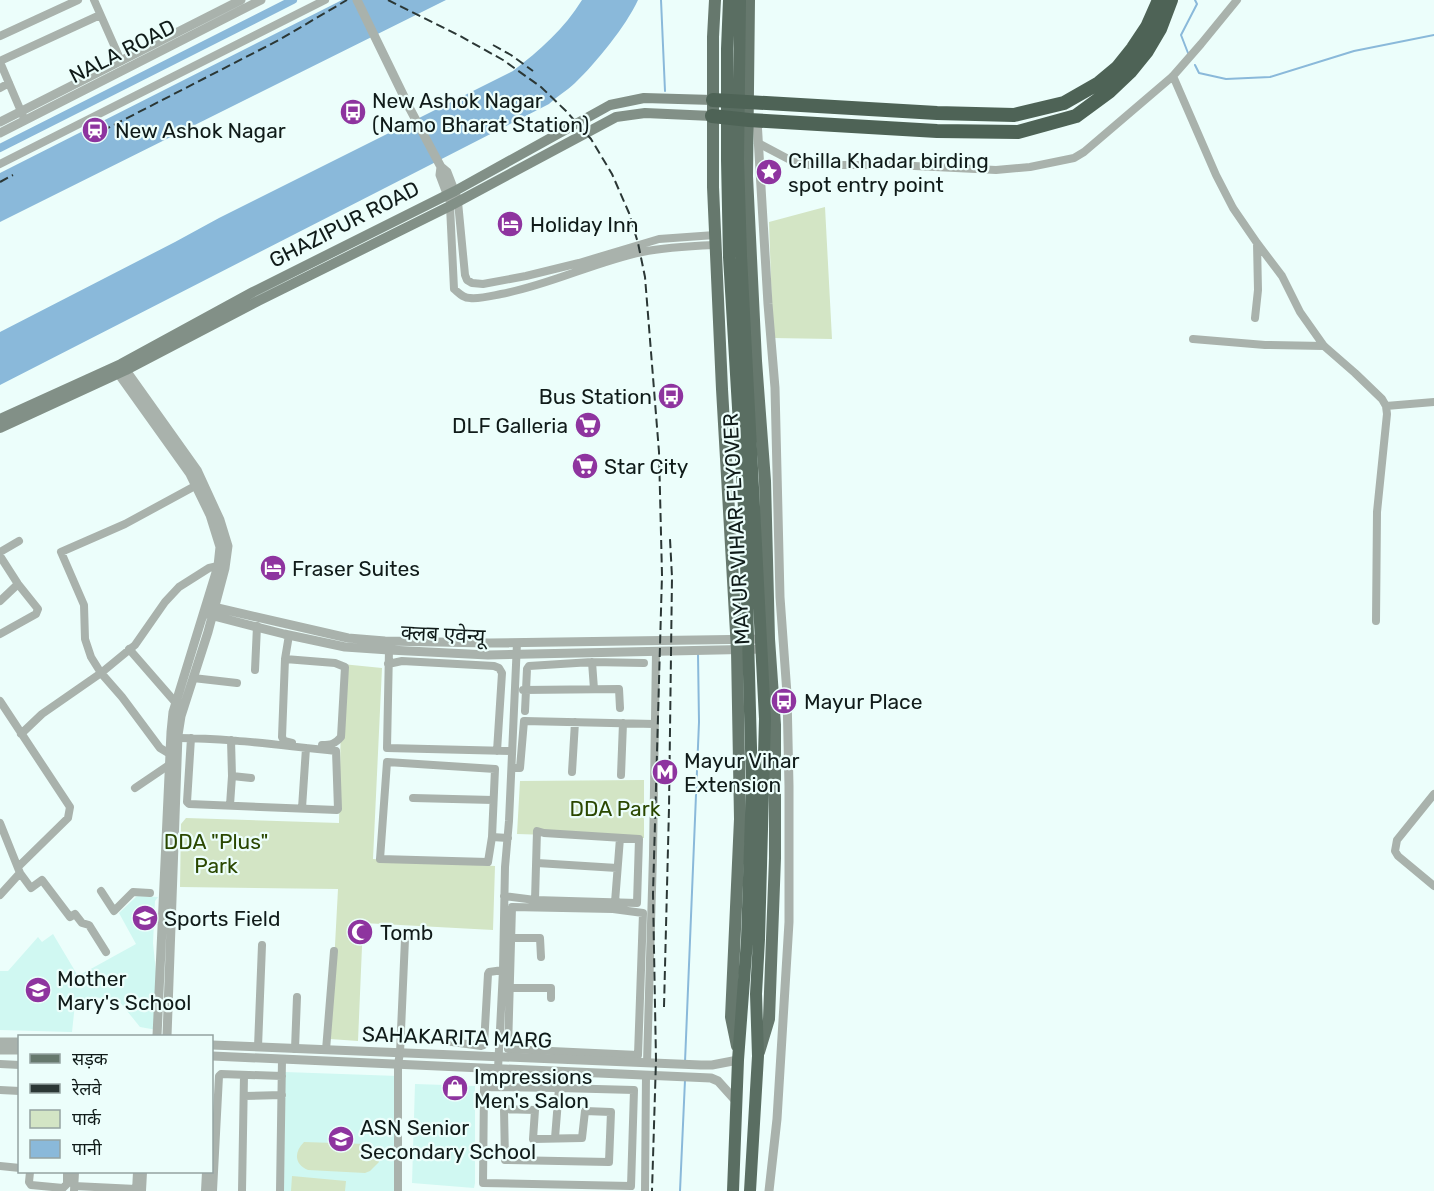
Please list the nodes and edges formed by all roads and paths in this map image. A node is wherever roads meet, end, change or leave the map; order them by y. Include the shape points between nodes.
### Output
1 (78, 0) edge
2 (94, 0) edge
3 (241, 0) edge
4 (261, 0) edge
5 (325, 0) edge
6 (357, 0) edge
7 (716, 0) edge
8 (729, 0) edge
9 (740, 0) edge
10 (749, 0) edge
11 (1159, 0) edge
12 (1171, 0) edge
13 (1237, 0) edge
14 (100, 15) junction
15 (748, 35) junction
16 (0, 36) edge
17 (713, 37) junction
18 (0, 61) edge
19 (121, 61) junction
20 (113, 70) junction
21 (1173, 76) junction
22 (9, 83) junction
23 (0, 88) edge
24 (713, 100) junction
25 (749, 101) junction
26 (23, 116) junction
27 (712, 116) junction
28 (753, 120) junction
29 (0, 122) edge
30 (0, 133) edge
31 (758, 143) junction
32 (0, 164) edge
33 (450, 189) junction
34 (454, 204) junction
35 (715, 240) junction
36 (1257, 243) junction
37 (467, 280) junction
38 (459, 294) junction
39 (1255, 318) dead end
40 (1193, 339) dead end
41 (1324, 346) junction
42 (120, 369) junction
43 (1434, 402) edge
44 (1386, 406) junction
45 (0, 419) edge
46 (0, 428) edge
47 (771, 482) junction
48 (195, 486) junction
49 (19, 541) dead end
50 (0, 552) edge
51 (0, 556) edge
52 (218, 566) junction
53 (18, 584) junction
54 (0, 601) edge
55 (209, 610) junction
56 (1376, 621) dead end
57 (257, 626) junction
58 (0, 634) edge
59 (289, 635) junction
60 (517, 643) junction
61 (769, 644) junction
62 (737, 645) junction
63 (684, 646) junction
64 (129, 650) junction
65 (389, 650) junction
66 (656, 652) junction
67 (516, 654) junction
68 (285, 659) junction
69 (592, 662) junction
70 (388, 663) junction
71 (644, 663) dead end
72 (255, 670) dead end
73 (100, 673) junction
74 (193, 678) junction
75 (237, 683) dead end
76 (594, 689) junction
77 (515, 690) junction
78 (526, 690) junction
79 (0, 701) edge
80 (176, 703) junction
81 (620, 708) dead end
82 (525, 711) dead end
83 (575, 722) junction
84 (623, 723) junction
85 (654, 724) junction
86 (775, 725) junction
87 (739, 727) junction
88 (21, 734) junction
89 (178, 738) junction
90 (191, 738) junction
91 (231, 740) junction
92 (306, 748) junction
93 (497, 751) junction
94 (512, 751) junction
95 (170, 754) junction
96 (169, 765) junction
97 (512, 768) junction
98 (572, 772) dead end
99 (621, 775) dead end
100 (232, 776) junction
101 (251, 778) dead end
102 (135, 788) dead end
103 (1434, 794) edge
104 (413, 798) dead end
105 (493, 800) junction
106 (230, 805) junction
107 (302, 808) junction
108 (0, 823) edge
109 (492, 837) junction
110 (508, 838) junction
111 (620, 838) junction
112 (537, 863) junction
113 (617, 868) junction
114 (19, 870) junction
115 (1434, 886) edge
116 (101, 891) dead end
117 (150, 893) dead end
118 (0, 895) edge
119 (504, 896) junction
120 (535, 900) junction
121 (615, 902) junction
122 (503, 912) junction
123 (512, 913) junction
124 (511, 938) junction
125 (405, 939) dead end
126 (262, 945) dead end
127 (334, 951) dead end
128 (106, 952) dead end
129 (541, 957) dead end
130 (503, 970) junction
131 (510, 988) junction
132 (297, 997) dead end
133 (551, 998) dead end
134 (157, 1035) edge
135 (167, 1035) edge
136 (445, 1041) dead end
137 (0, 1042) edge
138 (18, 1042) edge
139 (213, 1045) edge
140 (258, 1047) junction
141 (295, 1049) junction
142 (0, 1050) edge
143 (18, 1050) edge
144 (326, 1050) junction
145 (502, 1051) junction
146 (400, 1053) junction
147 (213, 1056) edge
148 (758, 1056) junction
149 (739, 1057) junction
150 (282, 1059) junction
151 (647, 1063) junction
152 (0, 1064) edge
153 (398, 1064) junction
154 (18, 1065) edge
155 (498, 1068) junction
156 (561, 1071) junction
157 (244, 1075) junction
158 (646, 1075) junction
159 (282, 1076) junction
160 (559, 1088) junction
161 (0, 1090) edge
162 (18, 1091) edge
163 (282, 1095) junction
164 (244, 1096) junction
165 (736, 1101) junction
166 (555, 1138) junction
167 (0, 1166) edge
168 (18, 1168) edge
169 (30, 1173) edge
170 (67, 1173) edge
171 (75, 1173) edge
172 (137, 1173) edge
173 (143, 1173) edge
174 (206, 1173) edge
175 (74, 1189) edge
176 (138, 1190) edge
177 (205, 1191) edge
178 (213, 1191) edge
179 (242, 1191) edge
180 (280, 1191) edge
181 (398, 1191) edge
182 (645, 1191) edge
183 (733, 1191) edge
184 (750, 1191) edge
185 (769, 1191) edge

1 - 16 street
2 - 14 street
3 - 19 street, NALA ROAD
4 - 20 street, NALA ROAD
5 - 32 street
6 - 33 street
7 - 17 main road
8 - 149 highway, MAYUR VIHAR FLYOVER via 729,257 745,525 752,785
9 - 148 highway, MAYUR VIHAR FLYOVER via 741,256 765,719 756,994
10 - 15 main road
11 - 25 highway via 1147,27 1117,68 1064,103 1014,115
12 - 28 highway via 1160,29 1130,72 1076,116 1018,132
13 - 21 street
14 - 18 street
14 - 19 street
15 - 17 main road via 743,46 732,51 721,48
15 - 25 main road
17 - 24 main road
18 - 22 street
19 - 20 street, NALA ROAD
20 - 26 street, NALA ROAD
21 - 31 street via 1079,156 1030,167 996,170 807,165
21 - 36 street via 1216,175
22 - 23 street
22 - 26 street
24 - 25 highway
24 - 27 main road
24 - 33 main road, GHAZIPUR ROAD via 644,98 610,105
25 - 28 main road
26 - 29 street, NALA ROAD
26 - 30 street, NALA ROAD
27 - 28 highway
27 - 34 main road, GHAZIPUR ROAD via 645,113 616,117
27 - 35 main road
28 - 31 street
28 - 47 main road via 747,176 756,361
31 - 47 street via 775,388
33 - 34 street
33 - 42 main road, GHAZIPUR ROAD via 253,292
34 - 37 street
34 - 38 street via 454,289
34 - 42 main road, GHAZIPUR ROAD
35 - 37 street via 659,239 526,276 483,284
35 - 38 street via 617,258 526,289 486,297
35 - 62 main road
36 - 39 street
36 - 41 street
37 - 38 street
40 - 41 street
41 - 44 street
42 - 45 main road, GHAZIPUR ROAD
42 - 46 main road, GHAZIPUR ROAD
42 - 48 street
42 - 55 street via 197,470 220,520 228,546 225,568
43 - 44 street
44 - 56 street via 1377,512
47 - 61 main road
47 - 185 street via 787,694 789,922
48 - 52 street via 220,547
48 - 73 street via 125,524 61,552 84,606 85,639
49 - 50 street
51 - 53 street
52 - 55 street
52 - 64 street via 179,586
53 - 54 street
53 - 58 street via 38,611
55 - 57 street, क्लब एवेन्यू
55 - 60 street, क्लब एवेन्यू via 348,638
55 - 74 street
55 - 80 street
57 - 59 street, क्लब एवेन्यू
57 - 72 street
59 - 65 street, क्लब एवेन्यू via 345,647
59 - 68 street
60 - 63 street, क्लब एवेन्यू
60 - 67 street
61 - 62 street
61 - 86 main road
62 - 63 street
62 - 87 main road
63 - 66 street, क्लब एवेन्यू
64 - 73 street
64 - 80 street
65 - 67 street, क्लब एवेन्यू
65 - 70 street
66 - 67 street, क्लब एवेन्यू
66 - 85 street
67 - 77 street
68 - 68 street via 345,667 342,737 334,744 284,741
69 - 71 street
69 - 76 street
69 - 78 street via 529,666
70 - 93 street via 387,748
70 - 93 street via 499,668 502,673
73 - 88 street
73 - 95 street via 160,748
74 - 75 street
74 - 89 street
76 - 78 street
76 - 81 street via 619,689
77 - 78 street
77 - 94 street
78 - 82 street
79 - 88 street
80 - 95 street
83 - 84 street
83 - 97 street via 524,721 520,768
83 - 98 street
84 - 85 street
84 - 99 street
85 - 151 street
86 - 87 main road via 754,712
86 - 148 main road via 769,1019
87 - 149 main road via 740,819 730,1017
88 - 114 street via 70,807 68,818
89 - 90 street
89 - 135 street
90 - 91 street
90 - 106 street via 187,802
91 - 92 street
91 - 100 street
92 - 107 street
92 - 107 street via 336,751 338,809
93 - 94 street
94 - 97 street
95 - 96 street
96 - 102 street
96 - 134 street
97 - 110 street
100 - 101 street
100 - 106 street
103 - 115 street via 1397,840 1395,851
104 - 105 street
105 - 109 street
105 - 109 street via 495,769 387,762 380,860 488,862
106 - 107 street
108 - 114 street
109 - 110 street
110 - 119 street
111 - 112 street via 537,831
111 - 113 street
111 - 121 street via 639,839 637,903
112 - 113 street
112 - 120 street
113 - 121 street
114 - 118 street
114 - 128 street via 31,888 42,880 70,917 75,914 89,925
116 - 117 street via 114,911 133,892
119 - 120 street
119 - 122 street
120 - 121 street
122 - 123 street
122 - 130 street
123 - 124 street
123 - 145 street via 512,907 521,907 643,913 638,1055
124 - 129 street via 540,938
124 - 131 street
125 - 146 street
126 - 140 street
127 - 144 street
130 - 136 street via 488,974 484,1045
130 - 145 street
131 - 133 street via 550,988
131 - 145 street
132 - 141 street
137 - 138 street
139 - 140 street, SAHAKARITA MARG
140 - 141 street, SAHAKARITA MARG
141 - 144 street, SAHAKARITA MARG
142 - 143 street
144 - 146 street, SAHAKARITA MARG
145 - 146 street, SAHAKARITA MARG
145 - 151 street, SAHAKARITA MARG
145 - 155 street
146 - 153 street
147 - 150 street, SAHAKARITA MARG
148 - 184 highway, MAYUR VIHAR FLYOVER
149 - 151 street, SAHAKARITA MARG via 712,1065
149 - 165 highway, MAYUR VIHAR FLYOVER
150 - 153 street, SAHAKARITA MARG
150 - 159 street
152 - 154 street
153 - 155 street, SAHAKARITA MARG
153 - 181 street
155 - 156 street, SAHAKARITA MARG
156 - 158 street, SAHAKARITA MARG
156 - 160 street
157 - 159 street
157 - 164 street
157 - 178 street via 219,1076
158 - 165 street, SAHAKARITA MARG via 711,1078
158 - 182 street
159 - 163 street
160 - 160 street via 634,1090 631,1186 483,1183 484,1087
160 - 166 street
161 - 162 street
163 - 164 street
163 - 180 street
164 - 179 street
165 - 183 highway, MAYUR VIHAR FLYOVER
166 - 166 street via 582,1138 585,1111 611,1112 609,1162 505,1160 504,1109 535,1110 533,1138
167 - 168 street
169 - 170 street via 32,1185 63,1188
171 - 175 street
172 - 176 street
173 - 176 street
174 - 177 street
175 - 176 street

